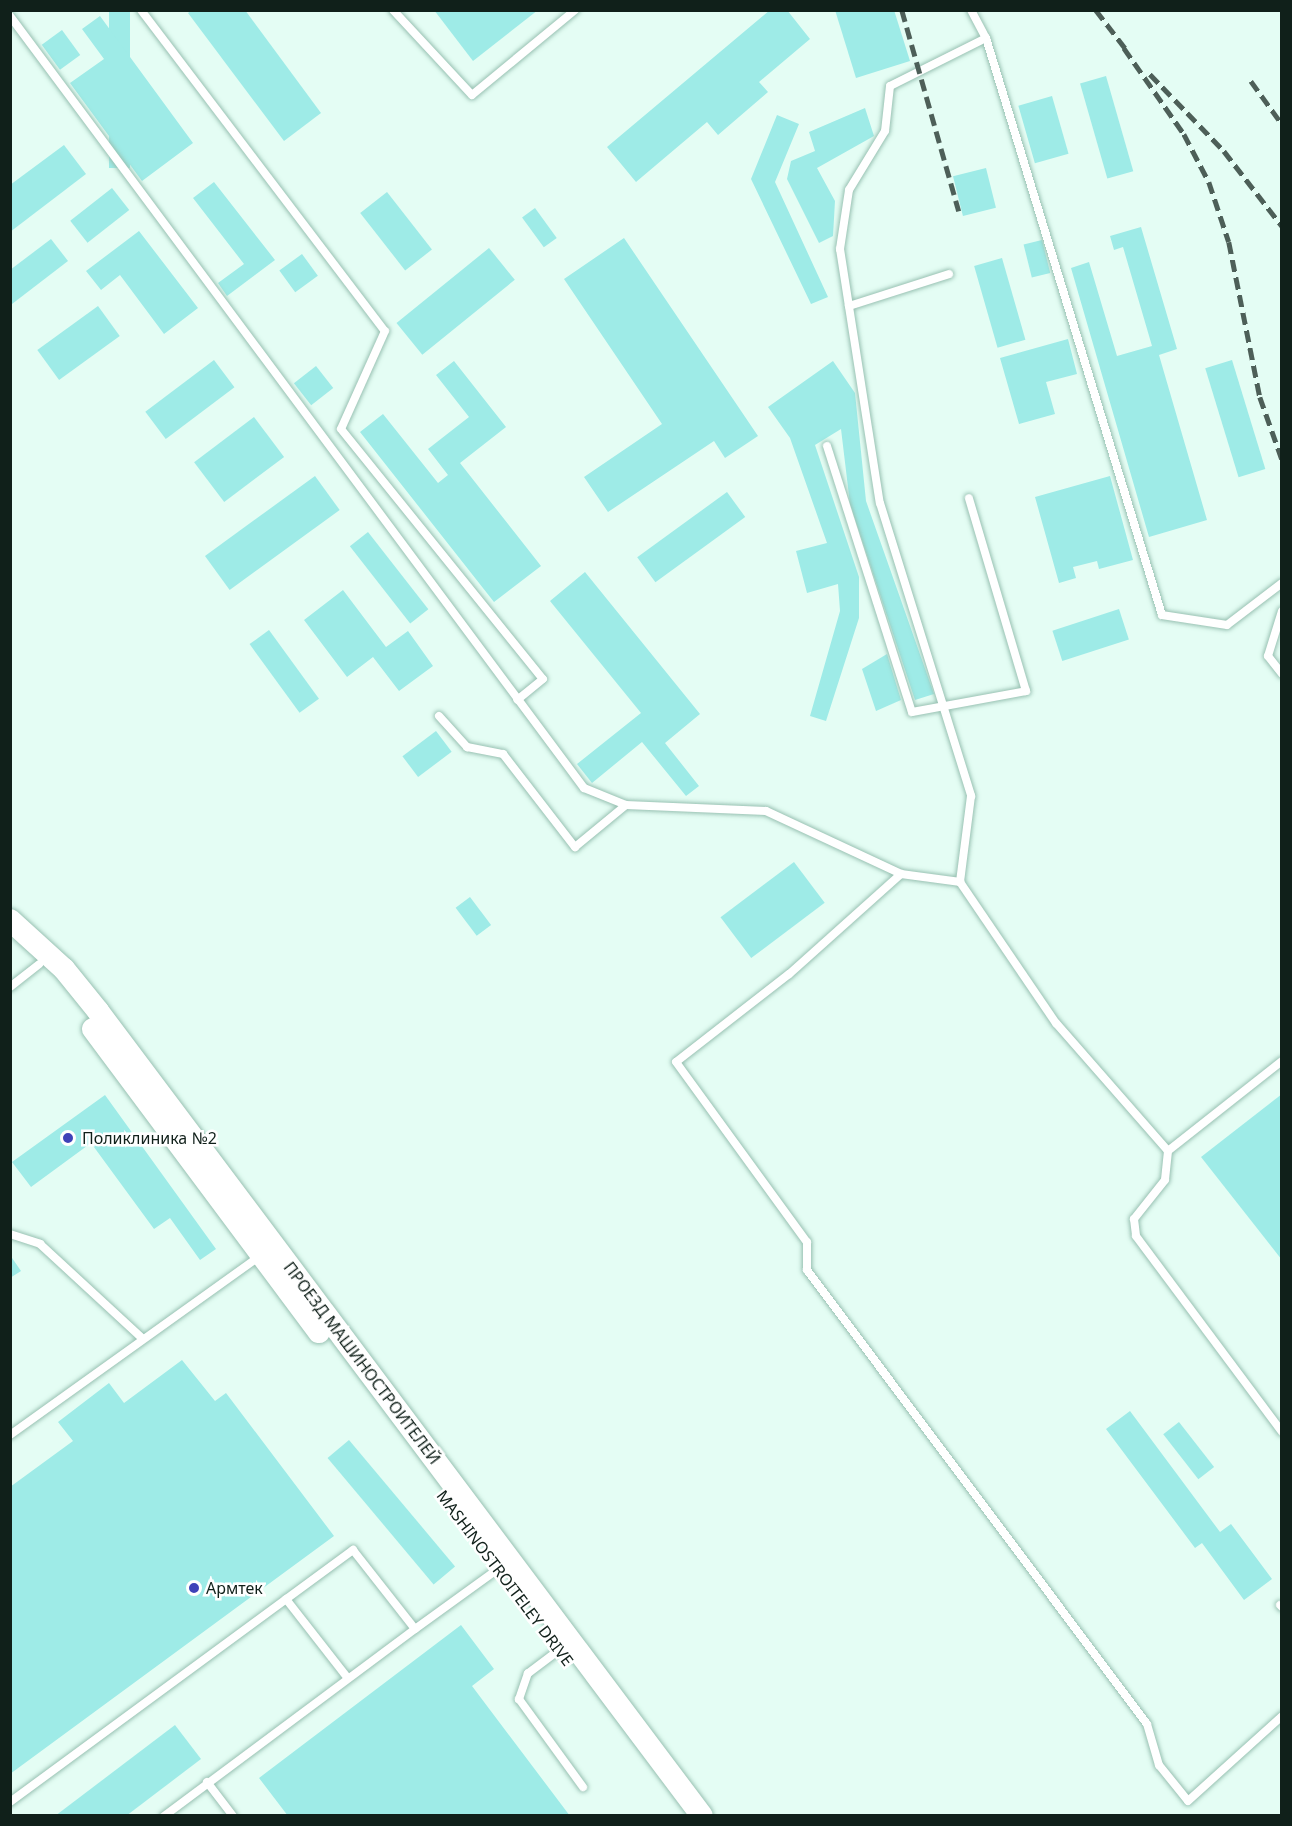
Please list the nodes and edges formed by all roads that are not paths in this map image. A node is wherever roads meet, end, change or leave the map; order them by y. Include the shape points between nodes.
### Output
1 (141, 10) edge
2 (393, 10) edge
3 (575, 10) edge
4 (971, 10) edge
5 (10, 16) edge
6 (986, 38) junction
7 (949, 274) dead end
8 (849, 306) junction
9 (827, 446) dead end
10 (969, 498) dead end
11 (1281, 583) edge
12 (1281, 610) edge
13 (1281, 674) edge
14 (517, 700) junction
15 (947, 707) junction
16 (440, 716) dead end
17 (626, 805) junction
18 (902, 874) junction
19 (960, 882) junction
20 (10, 920) edge
21 (10, 940) edge
22 (39, 964) junction
23 (10, 987) edge
24 (1281, 1061) edge
25 (1168, 1151) junction
26 (10, 1234) edge
27 (267, 1251) junction
28 (142, 1338) junction
29 (1281, 1432) edge
30 (10, 1436) edge
31 (504, 1564) junction
32 (286, 1599) junction
33 (415, 1629) junction
34 (559, 1650) junction
35 (347, 1677) junction
36 (1281, 1716) edge
37 (207, 1782) junction
38 (583, 1787) dead end
39 (10, 1802) edge
40 (164, 1815) edge
41 (233, 1815) edge
42 (683, 1815) edge
43 (702, 1815) edge

1 - 14 lane via 385,331 341,429 543,679
2 - 3 lane via 472,95
4 - 6 lane
5 - 14 lane
6 - 8 lane via 890,86 885,131 849,190 840,249
6 - 11 lane via 1162,615 1227,625
7 - 8 lane
8 - 15 lane via 880,503
9 - 15 lane via 912,712
10 - 15 lane via 1026,691
12 - 13 lane via 1268,656
14 - 17 lane via 584,788
15 - 19 lane via 971,796
16 - 17 lane via 468,747 503,754 575,847
17 - 18 lane via 766,811
18 - 19 lane
18 - 36 lane via 789,974 676,1062 807,1242 807,1270 1147,1724 1159,1765 1188,1801
19 - 25 lane via 1056,1023
20 - 27 main road, ПРОЕЗД МАШИНОСТРОИТЕЛЕЙ via 64,969 98,1011
21 - 22 main road, ПРОЕЗД МАШИНОСТРОИТЕЛЕЙ
22 - 23 lane
22 - 27 main road, ПРОЕЗД МАШИНОСТРОИТЕЛЕЙ
24 - 25 lane
25 - 29 lane via 1165,1180 1134,1219 1136,1236
26 - 28 lane via 40,1244
27 - 28 lane
27 - 31 main road, MASHINOSTROITELEY DRIVE
28 - 30 lane
31 - 33 lane
31 - 34 main road, MASHINOSTROITELEY DRIVE
31 - 43 main road
32 - 33 lane via 353,1550
32 - 35 lane
32 - 39 lane
33 - 35 lane
34 - 38 lane via 528,1673 519,1699
34 - 42 main road, MASHINOSTROITELEY DRIVE
35 - 37 lane
37 - 40 lane
37 - 41 lane

